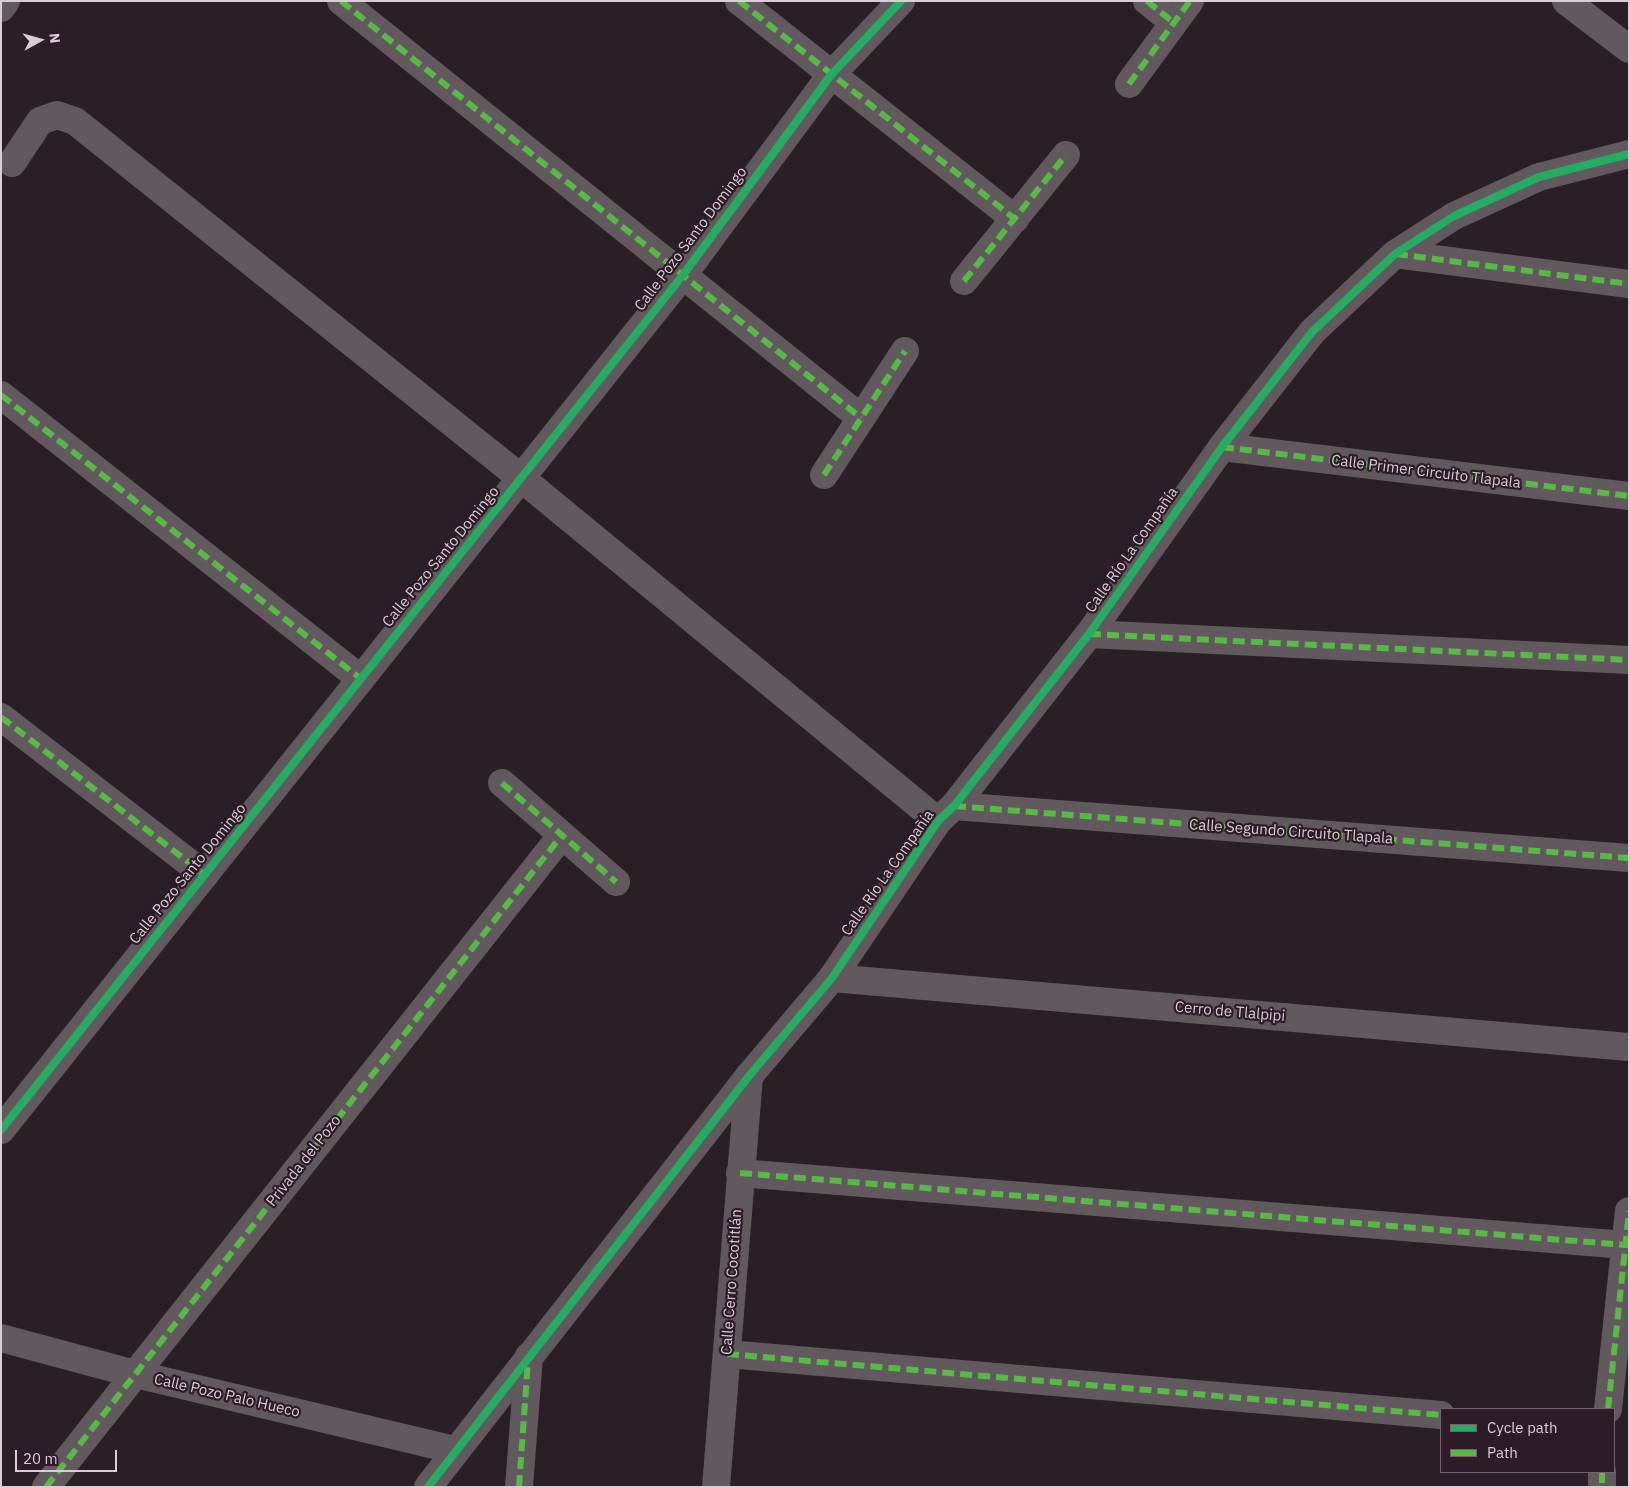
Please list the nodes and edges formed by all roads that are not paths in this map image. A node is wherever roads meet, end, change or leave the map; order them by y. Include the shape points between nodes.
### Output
1 (6, 1) edge
2 (341, 1) edge
3 (740, 1) edge
4 (901, 1) edge
5 (1147, 1) edge
6 (1566, 1) edge
7 (1, 8) edge
8 (1182, 12) edge
9 (1629, 49) edge
10 (831, 75) junction
11 (1129, 84) dead end
12 (1629, 154) edge
13 (1066, 155) dead end
14 (12, 163) dead end
15 (1014, 219) junction
16 (1395, 254) junction
17 (683, 275) junction
18 (964, 281) dead end
19 (1629, 284) edge
20 (905, 352) dead end
21 (1, 395) edge
22 (861, 418) junction
23 (1222, 447) junction
24 (824, 475) dead end
25 (521, 478) junction
26 (1629, 496) edge
27 (1090, 634) junction
28 (1629, 660) edge
29 (361, 679) junction
30 (1, 717) edge
31 (502, 783) dead end
32 (946, 814) junction
33 (562, 835) junction
34 (1629, 858) edge
35 (205, 875) junction
36 (616, 882) dead end
37 (832, 978) junction
38 (1629, 1047) edge
39 (749, 1076) junction
40 (1, 1130) edge
41 (740, 1173) junction
42 (1629, 1211) edge
43 (1625, 1245) junction
44 (1, 1338) edge
45 (727, 1354) junction
46 (529, 1356) junction
47 (135, 1374) junction
48 (1608, 1408) edge
49 (1440, 1415) edge
50 (455, 1450) junction
51 (46, 1487) edge
52 (428, 1487) edge
53 (519, 1487) edge
54 (716, 1487) edge

1 - 7 street
2 - 17 street
3 - 10 street
4 - 10 street, Calle Pozo Santo Domingo
5 - 8 street
6 - 9 street
8 - 11 street
10 - 15 street
10 - 17 street, Calle Pozo Santo Domingo
12 - 16 street, Calle Río La Compañía via 1539,177 1454,216
13 - 15 street
14 - 25 street via 40,121 56,116 75,121
15 - 18 street
16 - 19 street
16 - 23 street, Calle Río La Compañía via 1312,332
17 - 22 street
17 - 25 street, Calle Pozo Santo Domingo
20 - 22 street
21 - 29 street
22 - 24 street
23 - 26 street, Calle Primer Circuito Tlapala
23 - 27 street, Calle Río La Compañía
25 - 29 street, Calle Pozo Santo Domingo
25 - 32 street
27 - 28 street
27 - 32 street, Calle Río La Compañía
29 - 35 street, Calle Pozo Santo Domingo
30 - 35 street
31 - 33 street
32 - 34 street, Calle Segundo Circuito Tlapala
32 - 37 street, Calle Río La Compañía
33 - 36 street
33 - 47 street, Privada del Pozo
35 - 40 street, Calle Pozo Santo Domingo
37 - 38 street, Cerro de Tlalpipi
37 - 39 street, Calle Río La Compañía
39 - 41 street, Calle Cerro Cocotitlán
39 - 46 street, Calle Río La Compañía
41 - 43 street
41 - 45 street, Calle Cerro Cocotitlán
42 - 43 street
43 - 48 street
44 - 47 street, Calle Pozo Palo Hueco
45 - 49 street
45 - 54 street, Calle Cerro Cocotitlán
46 - 50 street, Calle Río La Compañía
46 - 53 street
47 - 50 street, Calle Pozo Palo Hueco
47 - 51 street, Privada del Pozo
50 - 52 street, Calle Río La Compañía

